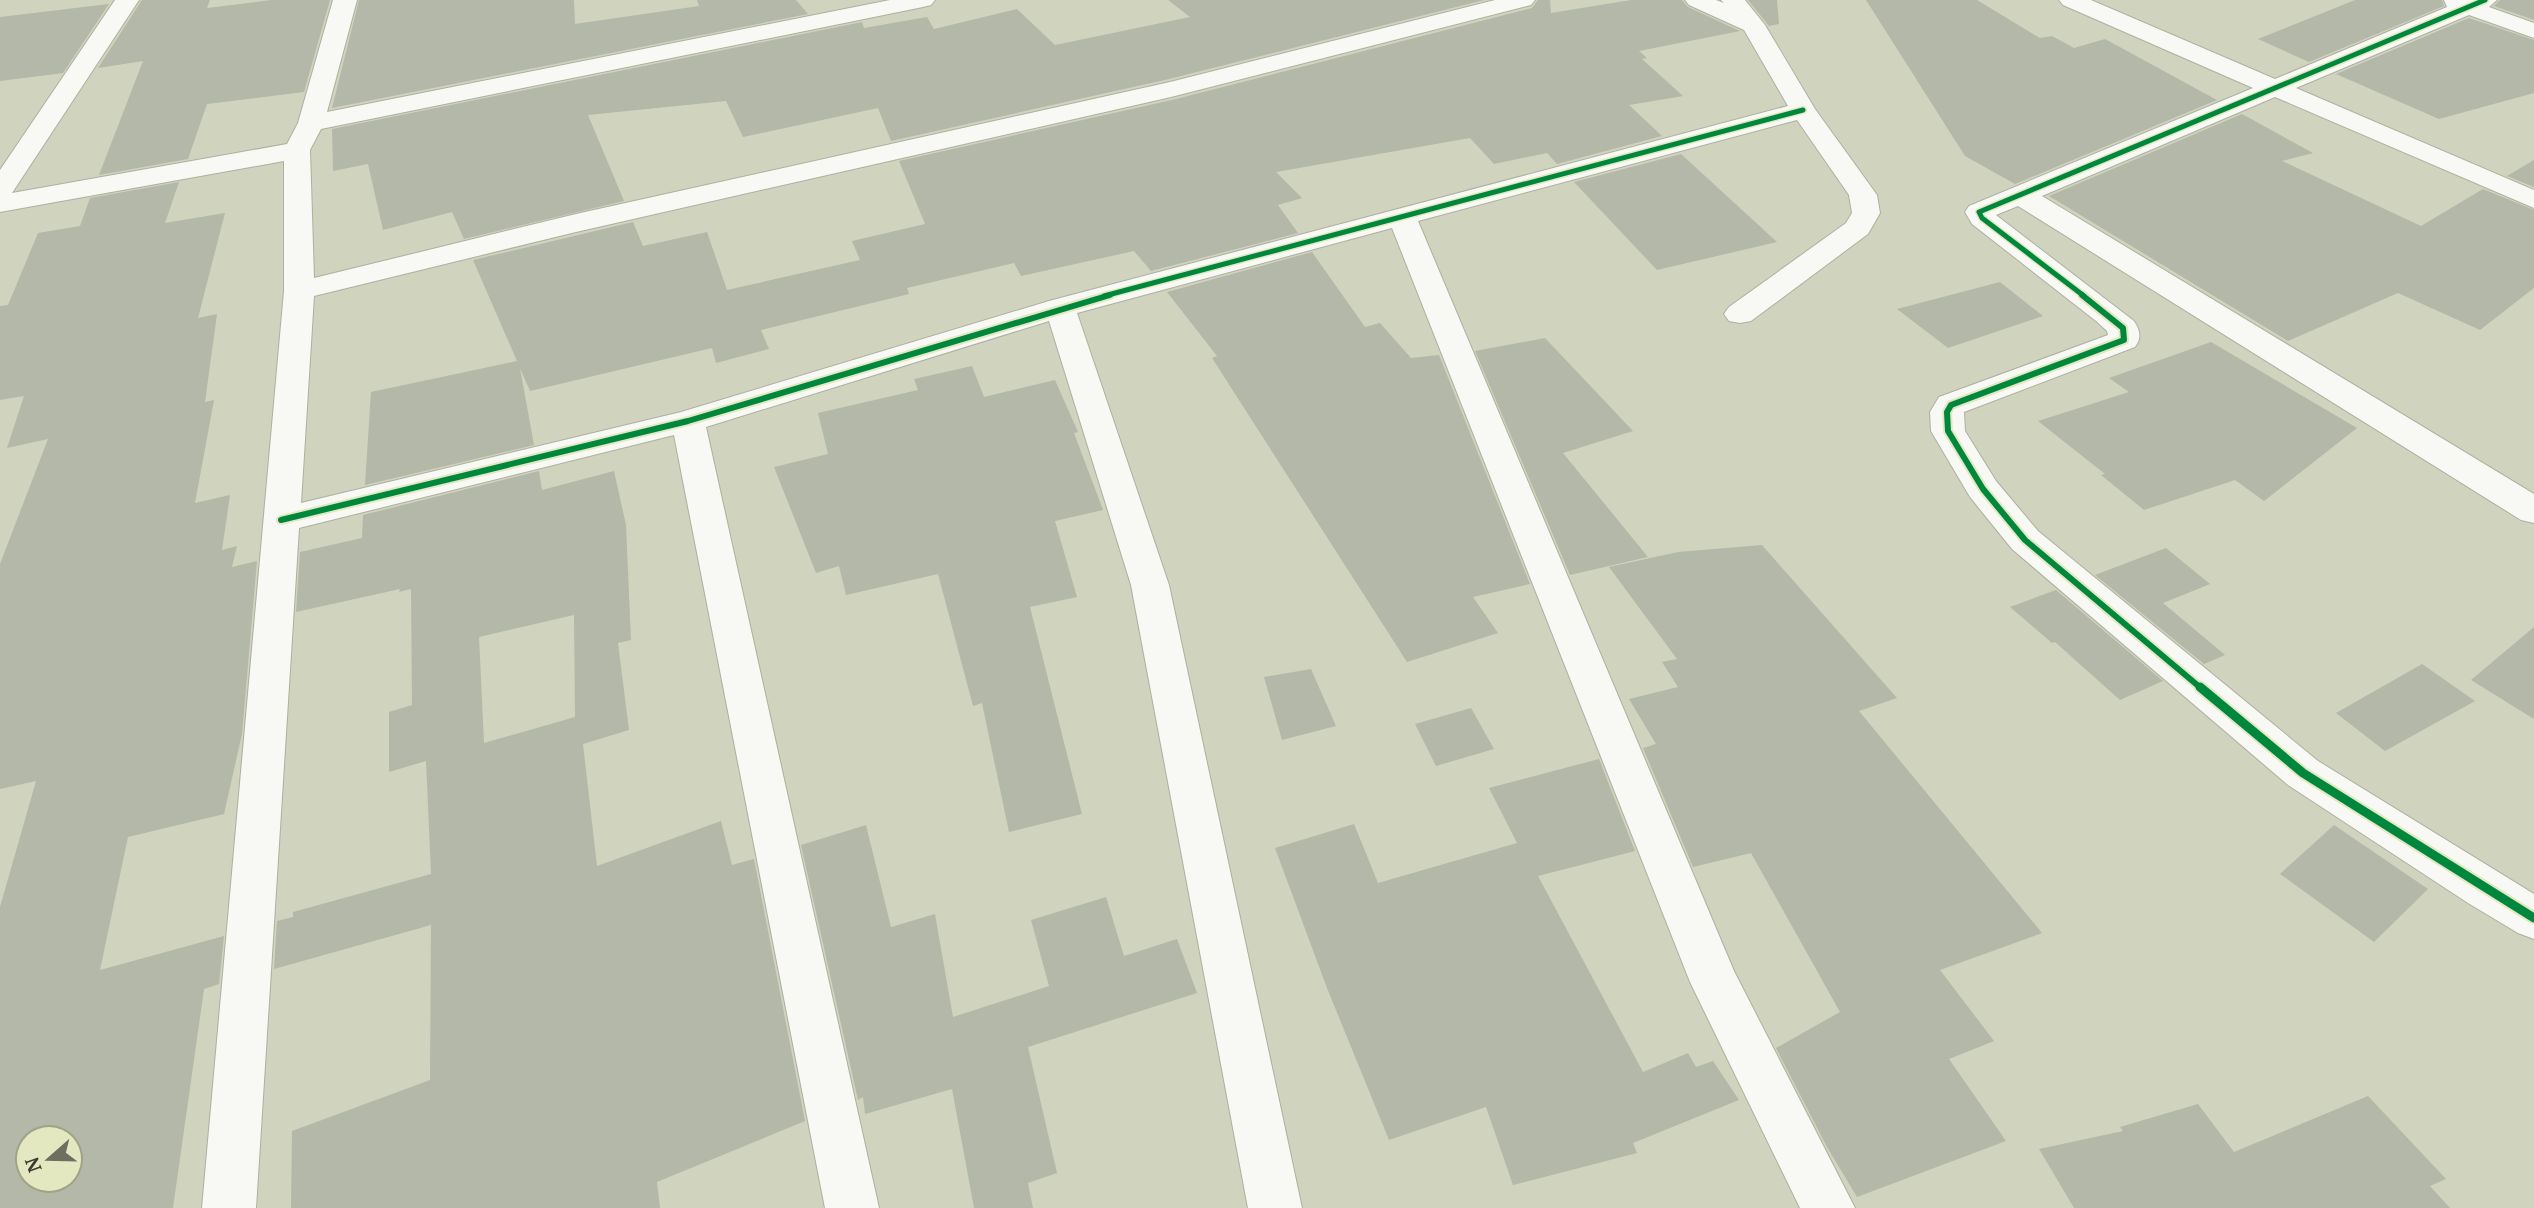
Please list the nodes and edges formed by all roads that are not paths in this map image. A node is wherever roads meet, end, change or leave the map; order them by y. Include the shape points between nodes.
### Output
1 (127, 0) edge
2 (345, 0) edge
3 (923, 0) edge
4 (1523, 0) edge
5 (1697, 0) edge
6 (1733, 0) edge
7 (2071, 0) edge
8 (2467, 3) edge
9 (1753, 25) junction
10 (2534, 32) edge
11 (2273, 90) junction
12 (1803, 110) junction
13 (304, 137) junction
14 (0, 190) edge
15 (2019, 194) junction
16 (2534, 200) edge
17 (0, 204) edge
18 (1401, 215) junction
19 (299, 291) junction
20 (1060, 308) junction
21 (1740, 314) dead end
22 (688, 421) junction
23 (2534, 511) edge
24 (281, 520) junction
25 (2534, 918) edge
26 (229, 1208) edge
27 (852, 1208) edge
28 (1275, 1208) edge
29 (1828, 1208) edge

1 - 14 street
2 - 13 street
3 - 13 street
4 - 19 street via 1171,89 589,220
5 - 9 street
6 - 9 street
7 - 11 street
8 - 10 street
8 - 11 street
9 - 12 street
11 - 15 street
11 - 16 street
12 - 18 street
12 - 21 street via 1863,195 1866,213 1858,228
13 - 17 street
13 - 19 street
15 - 23 street
15 - 25 street via 1979,215 2107,314 2123,328 2124,340 1951,405 1948,431 1983,489 2025,540 2303,773
18 - 20 street
18 - 29 street via 1714,982
19 - 24 street
20 - 22 street
20 - 28 street via 1150,585
22 - 24 street
22 - 27 street
24 - 26 street

